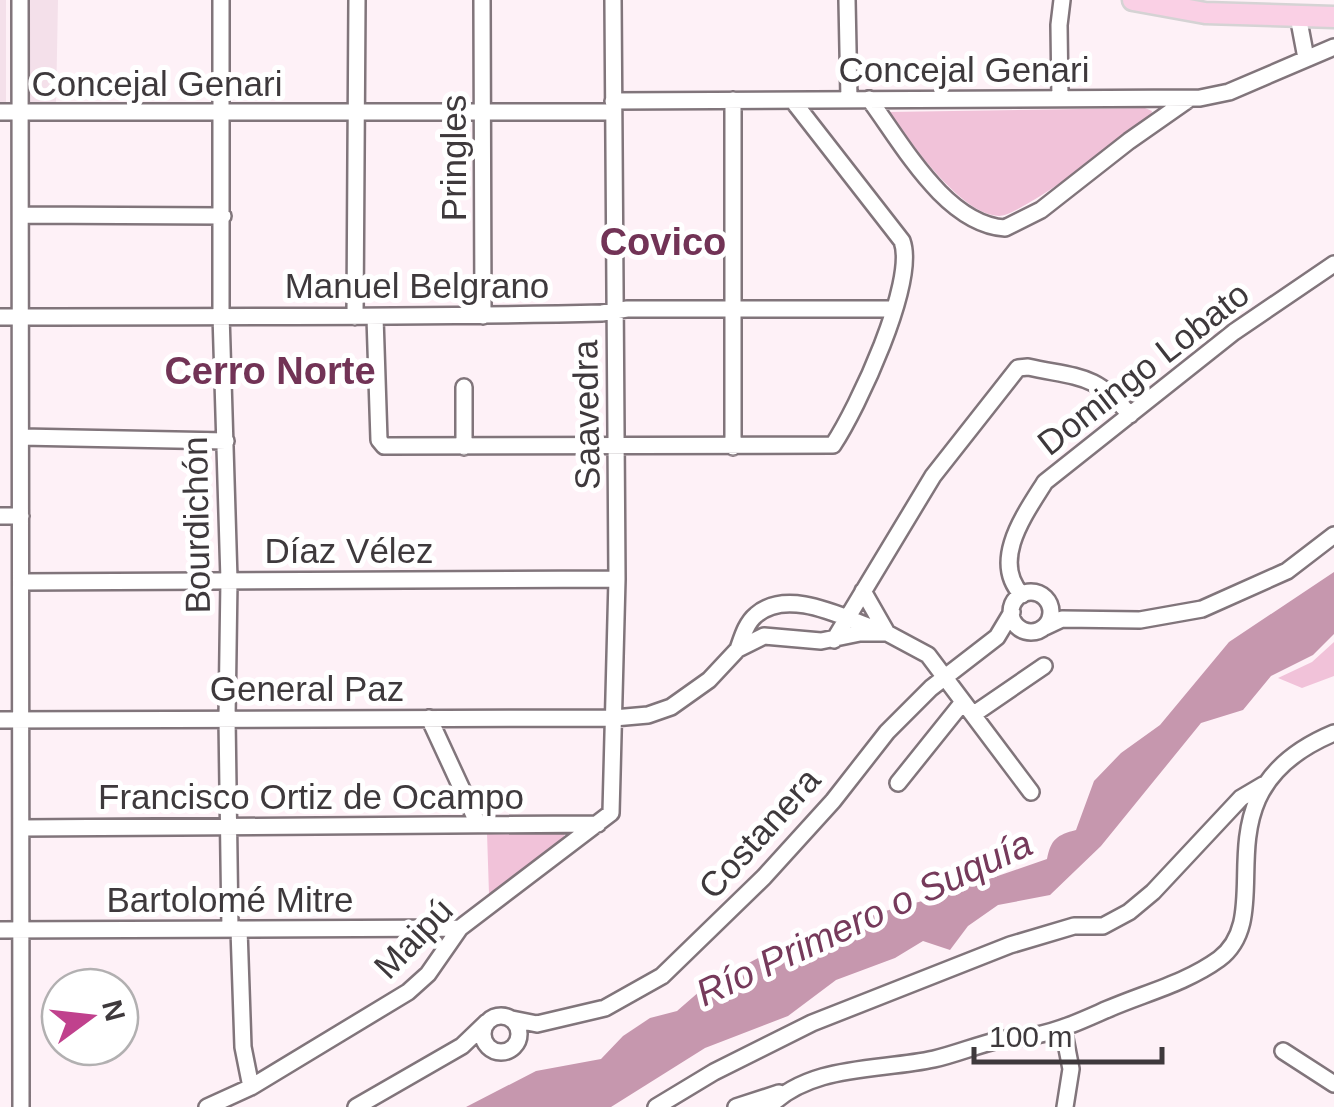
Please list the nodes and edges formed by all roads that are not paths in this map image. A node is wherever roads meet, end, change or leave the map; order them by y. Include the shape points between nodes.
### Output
1 (20, 0) edge
2 (222, 0) edge
3 (356, 0) edge
4 (482, 0) edge
5 (613, 0) edge
6 (847, 0) edge
7 (1062, 0) edge
8 (1133, 0) edge
9 (1298, 16) junction
10 (1334, 16) edge
11 (1334, 47) edge
12 (1306, 58) junction
13 (849, 99) junction
14 (1060, 99) junction
15 (1190, 99) junction
16 (733, 100) junction
17 (793, 100) junction
18 (869, 100) junction
19 (613, 106) junction
20 (0, 112) edge
21 (20, 112) junction
22 (482, 112) junction
23 (356, 113) junction
24 (222, 114) junction
25 (21, 215) junction
26 (224, 216) junction
27 (1334, 264) edge
28 (733, 309) junction
29 (894, 309) junction
30 (615, 311) junction
31 (221, 314) junction
32 (0, 316) edge
33 (20, 316) junction
34 (483, 316) junction
35 (355, 317) junction
36 (375, 317) junction
37 (464, 387) dead end
38 (1130, 414) junction
39 (21, 437) junction
40 (226, 441) junction
41 (616, 446) junction
42 (464, 447) junction
43 (734, 447) junction
44 (0, 516) edge
45 (21, 516) junction
46 (1334, 535) edge
47 (617, 579) junction
48 (229, 580) junction
49 (22, 582) junction
50 (863, 591) junction
51 (1022, 595) junction
52 (1049, 604) junction
53 (1012, 612) junction
54 (846, 618) junction
55 (1073, 618) junction
56 (1045, 627) junction
57 (1026, 632) junction
58 (887, 633) junction
59 (997, 637) junction
60 (834, 640) junction
61 (738, 650) junction
62 (1044, 666) dead end
63 (946, 676) junction
64 (968, 708) junction
65 (22, 718) junction
66 (226, 718) junction
67 (429, 718) junction
68 (614, 718) junction
69 (0, 720) edge
70 (1334, 733) edge
71 (898, 783) dead end
72 (1265, 784) junction
73 (1031, 792) dead end
74 (478, 824) junction
75 (599, 824) junction
76 (228, 825) junction
77 (22, 828) junction
78 (460, 928) junction
79 (234, 929) junction
80 (0, 930) edge
81 (22, 930) junction
82 (512, 1019) junction
83 (486, 1022) junction
84 (537, 1024) junction
85 (1063, 1028) junction
86 (518, 1041) junction
87 (462, 1046) junction
88 (492, 1049) junction
89 (1283, 1051) dead end
90 (1334, 1084) edge
91 (251, 1087) junction
92 (792, 1089) junction
93 (20, 1107) edge
94 (206, 1107) edge
95 (356, 1107) edge
96 (656, 1107) edge
97 (736, 1107) edge
98 (769, 1107) edge
99 (1065, 1107) edge

1 - 21 street
2 - 24 street, Bourdichón
3 - 23 street
4 - 22 street, Pringles
5 - 19 street, Saavedra
6 - 13 street
7 - 14 street
8 - 9 main road via 1205,13
9 - 10 main road
9 - 12 street
11 - 12 street, Concejal Genari
12 - 15 street, Concejal Genari via 1229,92
13 - 17 street, Concejal Genari
13 - 18 street, Concejal Genari
14 - 15 street, Concejal Genari
14 - 18 street, Concejal Genari
15 - 18 street via 1040,210 1005,228 946,202
16 - 17 street, Concejal Genari
16 - 19 street, Concejal Genari
16 - 28 street
17 - 29 street via 902,242 906,262
19 - 22 street, Concejal Genari
19 - 30 street, Saavedra
20 - 21 street, Concejal Genari
21 - 24 street, Concejal Genari
21 - 25 street
22 - 23 street, Concejal Genari
22 - 34 street, Pringles
23 - 24 street, Concejal Genari
23 - 35 street
24 - 26 street, Bourdichón
25 - 26 street
25 - 33 street
26 - 31 street, Bourdichón
27 - 38 street, Domingo Lobato
28 - 29 street, Manuel Belgrano
28 - 30 street, Manuel Belgrano
28 - 43 street
29 - 43 street via 834,445
30 - 34 street, Manuel Belgrano
30 - 41 street, Saavedra
31 - 33 street, Manuel Belgrano
31 - 35 street, Manuel Belgrano
31 - 40 street, Bourdichón
32 - 33 street, Manuel Belgrano
33 - 39 street
34 - 36 street, Manuel Belgrano
35 - 36 street, Manuel Belgrano
36 - 42 street via 381,444
37 - 42 street
38 - 50 street via 1093,381 1018,368 933,476
38 - 51 street, Domingo Lobato via 1062,466 1028,510 1007,567
39 - 40 street
39 - 45 street
40 - 48 street, Bourdichón
41 - 42 street
41 - 43 street
41 - 47 street, Saavedra
44 - 45 street
45 - 49 street
46 - 55 street, Costanera via 1287,571 1202,609 1140,620
47 - 48 street, Díaz Vélez
47 - 68 street, Saavedra
48 - 49 street, Díaz Vélez
48 - 66 street, Bourdichón
49 - 65 street
50 - 54 street
50 - 58 street
51 - 52 street, Costanera via 1040,595
51 - 53 street, Costanera
52 - 55 street, Costanera
52 - 56 street
53 - 57 street
53 - 59 street, Costanera
54 - 58 street, General Paz
54 - 60 street
54 - 61 street, General Paz via 809,606 773,606 748,624
55 - 56 street, Costanera
56 - 57 street, Costanera
57 - 59 street, Costanera
58 - 60 street
58 - 63 street, General Paz via 928,655
59 - 63 street, Costanera
60 - 61 street via 772,635
61 - 68 street, General Paz via 672,707
62 - 64 street
63 - 64 street, General Paz
63 - 84 street, Costanera via 887,732 764,877 662,976 604,1008
64 - 71 street
64 - 73 street, General Paz
65 - 66 street, General Paz
65 - 69 street, General Paz
65 - 77 street
66 - 67 street, General Paz
66 - 76 street, Bourdichón
67 - 68 street, General Paz
67 - 74 street
68 - 75 street, Saavedra via 612,807
70 - 72 street via 1290,755
72 - 85 street via 1245,842 1241,924 1233,946 1181,981
72 - 96 street via 1242,798 1153,892 1103,926 1074,926 1010,944 857,1005
74 - 75 street, Francisco Ortiz de Ocampo
74 - 76 street, Francisco Ortiz de Ocampo
75 - 78 street, Maipú
76 - 77 street, Francisco Ortiz de Ocampo
76 - 79 street, Bourdichón
77 - 81 street
78 - 79 street, Bartolomé Mitre
78 - 91 street, Maipú via 419,984
79 - 81 street, Bartolomé Mitre
79 - 91 street, Bourdichón
80 - 81 street, Bartolomé Mitre
81 - 93 street
82 - 83 street, Costanera
82 - 84 street, Costanera
82 - 86 street
83 - 87 street
83 - 88 street via 484,1039
84 - 86 street, Costanera
85 - 92 street via 907,1064 845,1071
85 - 99 street via 1070,1068
86 - 88 street, Costanera via 504,1052
87 - 88 street, Costanera
87 - 95 street
89 - 90 street
91 - 94 street, Maipú
92 - 97 street
92 - 98 street

